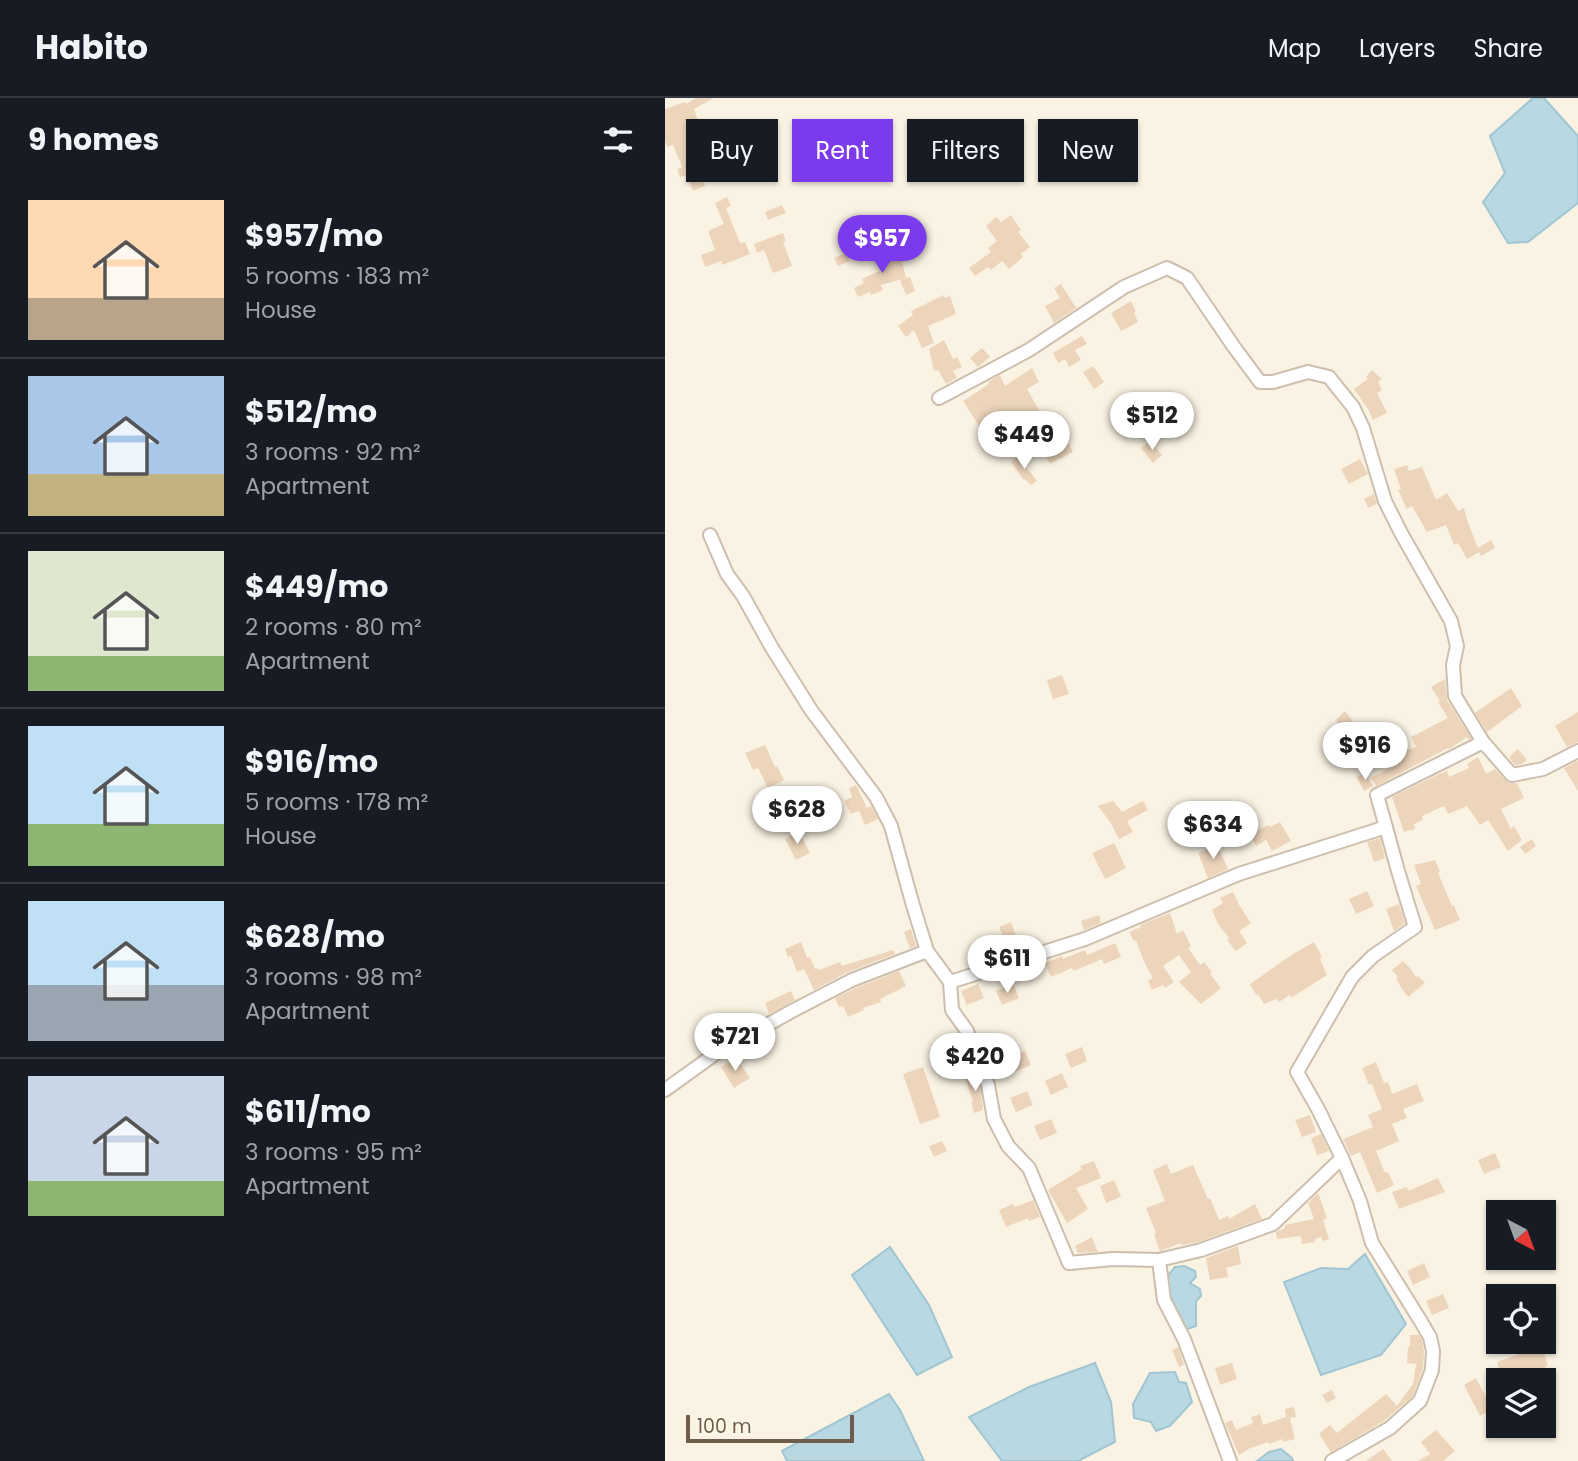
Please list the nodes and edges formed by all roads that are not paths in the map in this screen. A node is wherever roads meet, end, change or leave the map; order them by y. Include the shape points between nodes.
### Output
1 (939, 398) dead end
2 (710, 535) dead end
3 (1483, 741) junction
4 (1578, 751) edge
5 (1386, 827) junction
6 (927, 951) junction
7 (950, 982) junction
8 (665, 1090) edge
9 (1342, 1158) junction
10 (1159, 1260) junction
11 (1230, 1461) edge
12 (1332, 1461) edge

1 - 3 street via 1029,350 1124,286 1167,268 1187,278 1260,382 1308,372 1329,377 1353,407 1385,501 1451,621 1457,646 1455,696
2 - 6 street via 727,574 791,679 891,825
3 - 4 street via 1513,775 1543,769
3 - 5 street via 1377,795
5 - 7 street via 1239,874 1085,939
5 - 9 street via 1415,927 1352,977 1297,1072
6 - 7 street
6 - 8 street via 852,980 792,1011 715,1054
7 - 10 street via 951,1010 967,1031 988,1085 994,1119 1008,1146 1029,1168 1069,1262
9 - 10 street via 1273,1224
9 - 12 street via 1372,1243 1430,1337 1433,1351 1432,1370 1420,1401 1390,1428
10 - 11 street via 1164,1300 1184,1339

